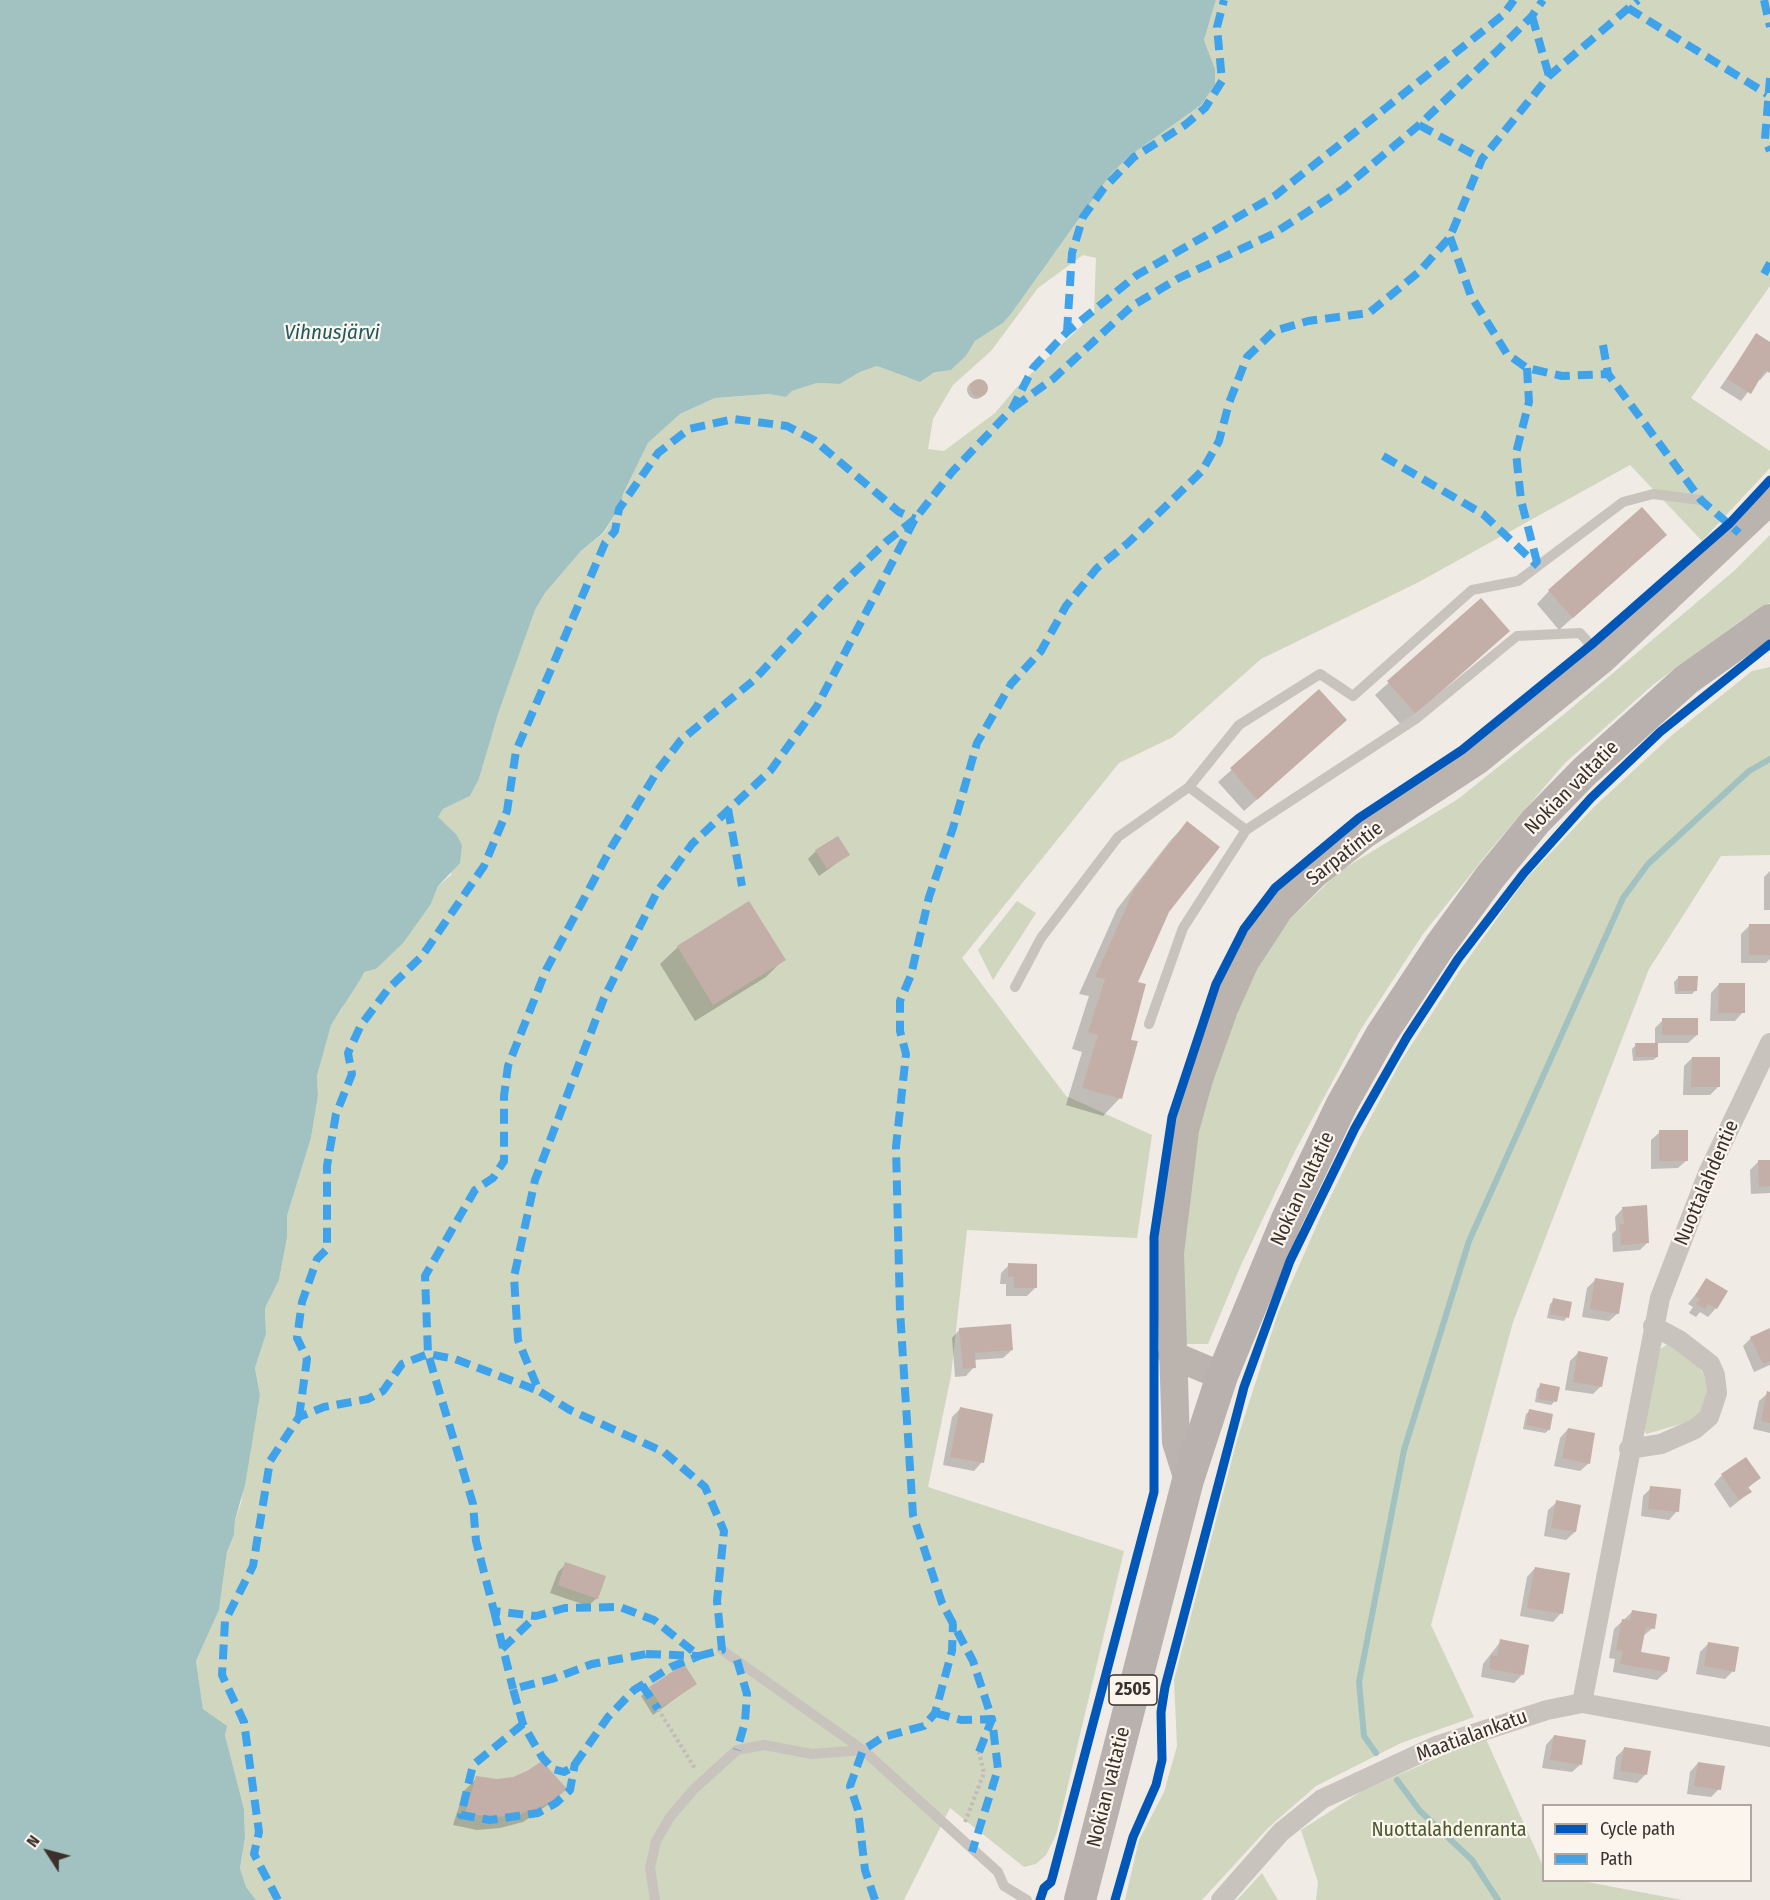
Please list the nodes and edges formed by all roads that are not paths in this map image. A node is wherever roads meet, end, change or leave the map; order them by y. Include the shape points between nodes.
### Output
1 (1701, 500) dead end
2 (1770, 501) edge
3 (1770, 620) edge
4 (1603, 659) junction
5 (1189, 787) junction
6 (1246, 830) junction
7 (1015, 987) dead end
8 (1149, 1024) dead end
9 (1770, 1043) edge
10 (1653, 1326) junction
11 (1172, 1355) junction
12 (1222, 1376) junction
13 (1629, 1449) junction
14 (1188, 1480) junction
15 (722, 1650) dead end
16 (1582, 1703) junction
17 (1770, 1737) edge
18 (863, 1750) junction
19 (655, 1900) edge
20 (1027, 1900) edge
21 (1080, 1900) edge
22 (1221, 1900) edge

1 - 5 lane via 1653,494 1623,502 1518,581 1472,590 1353,696 1320,674 1239,725
2 - 4 main road, Sarpatintie
3 - 12 main road, Nokian valtatie / 2505 via 1686,680 1585,771 1536,821 1439,947 1381,1035 1342,1104 1287,1219
4 - 6 lane via 1580,633 1517,636 1417,718
4 - 11 main road, Sarpatintie via 1477,761 1364,835 1314,874 1279,910 1245,962 1206,1059 1185,1130 1170,1253
5 - 6 lane
5 - 7 lane via 1118,837 1041,938
6 - 8 lane via 1183,928
9 - 10 street, Nuottalahdentie via 1708,1173
10 - 13 street, Nuottalahdentie
10 - 13 street via 1710,1364 1717,1393 1709,1418 1695,1429 1661,1444
11 - 12 main road
11 - 14 main road, Sarpatintie via 1176,1442
12 - 14 main road, Nokian valtatie / 2505
13 - 16 street, Nuottalahdentie
14 - 21 main road, Nokian valtatie / 2505
15 - 18 lane
16 - 17 street, Maatialankatu
16 - 22 street, Maatialankatu via 1547,1710 1436,1746 1322,1799 1281,1832
18 - 19 lane via 812,1754 751,1746 726,1758 670,1817 656,1842 650,1868
18 - 20 lane via 998,1872 1004,1886

